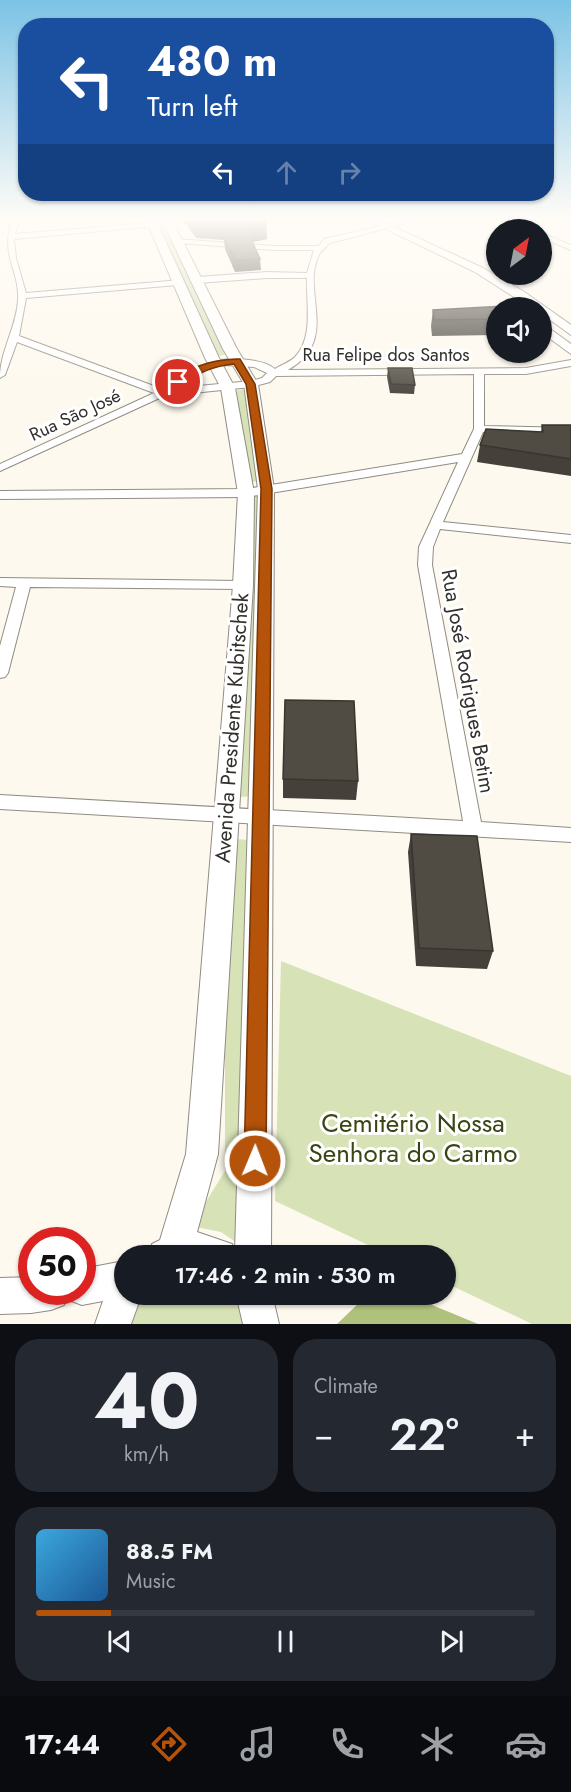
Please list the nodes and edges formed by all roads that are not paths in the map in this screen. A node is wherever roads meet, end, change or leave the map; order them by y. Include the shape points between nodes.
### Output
1 (187, 281) joint
2 (18, 282) edge
3 (178, 282) edge
4 (311, 282) edge
5 (481, 282) edge
6 (503, 282) edge
7 (23, 296) junction
8 (502, 297) edge
9 (524, 297) edge
10 (552, 317) edge
11 (571, 332) edge
12 (552, 335) edge
13 (14, 338) junction
14 (571, 350) edge
15 (5, 352) edge
16 (236, 361) junction
17 (214, 363) junction
18 (571, 363) edge
19 (479, 371) junction
20 (273, 373) junction
21 (0, 375) edge
22 (250, 384) junction
23 (228, 388) junction
24 (163, 393) junction
25 (479, 429) junction
26 (571, 431) edge
27 (466, 457) junction
28 (0, 468) edge
29 (266, 489) junction
30 (246, 493) junction
31 (0, 495) edge
32 (435, 525) junction
33 (571, 539) edge
34 (0, 582) edge
35 (24, 584) junction
36 (243, 585) junction
37 (0, 673) edge
38 (2, 806) edge
39 (226, 816) junction
40 (261, 818) junction
41 (473, 829) junction
42 (571, 835) edge
43 (172, 1245) edge
44 (254, 1245) edge
45 (114, 1282) edge
46 (96, 1286) edge
47 (18, 1295) edge
48 (0, 1296) edge
49 (120, 1305) edge
50 (257, 1305) edge
51 (113, 1324) edge
52 (261, 1324) edge

1 - 16 main road, Avenida Presidente Kubitschek
1 - 17 main road, Avenida Presidente Kubitschek
2 - 7 street
3 - 7 street
4 - 20 street via 314,325 298,361
5 - 8 street
6 - 9 street
7 - 13 street
10 - 11 street
12 - 14 street
13 - 15 street
13 - 24 street
15 - 21 street
16 - 17 street
16 - 20 street via 264,366
16 - 22 main road, Avenida Presidente Kubitschek
17 - 23 main road, Avenida Presidente Kubitschek
17 - 24 street
18 - 19 street, Rua Felipe dos Santos via 526,371
19 - 20 street, Rua Felipe dos Santos
19 - 25 street, Rua José Rodrigues Betim
20 - 22 street via 266,380
22 - 23 street
22 - 29 main road, Avenida Presidente Kubitschek
23 - 24 street
23 - 30 main road, Avenida Presidente Kubitschek
24 - 28 street, Rua São José
25 - 26 street
25 - 27 street, Rua José Rodrigues Betim
27 - 29 street
27 - 32 street, Rua José Rodrigues Betim
29 - 30 street
29 - 40 main road, Avenida Presidente Kubitschek
30 - 31 street
30 - 36 main road, Avenida Presidente Kubitschek
32 - 33 street
32 - 41 street, Rua José Rodrigues Betim via 426,547 425,565
34 - 35 street
35 - 36 street
35 - 37 street
36 - 39 main road, Avenida Presidente Kubitschek
38 - 39 street
39 - 40 street
39 - 43 main road, Avenida Presidente Kubitschek via 202,1154
40 - 41 street
40 - 44 main road, Avenida Presidente Kubitschek
41 - 42 street
45 - 46 main road
47 - 48 main road
49 - 51 main road
50 - 52 main road

